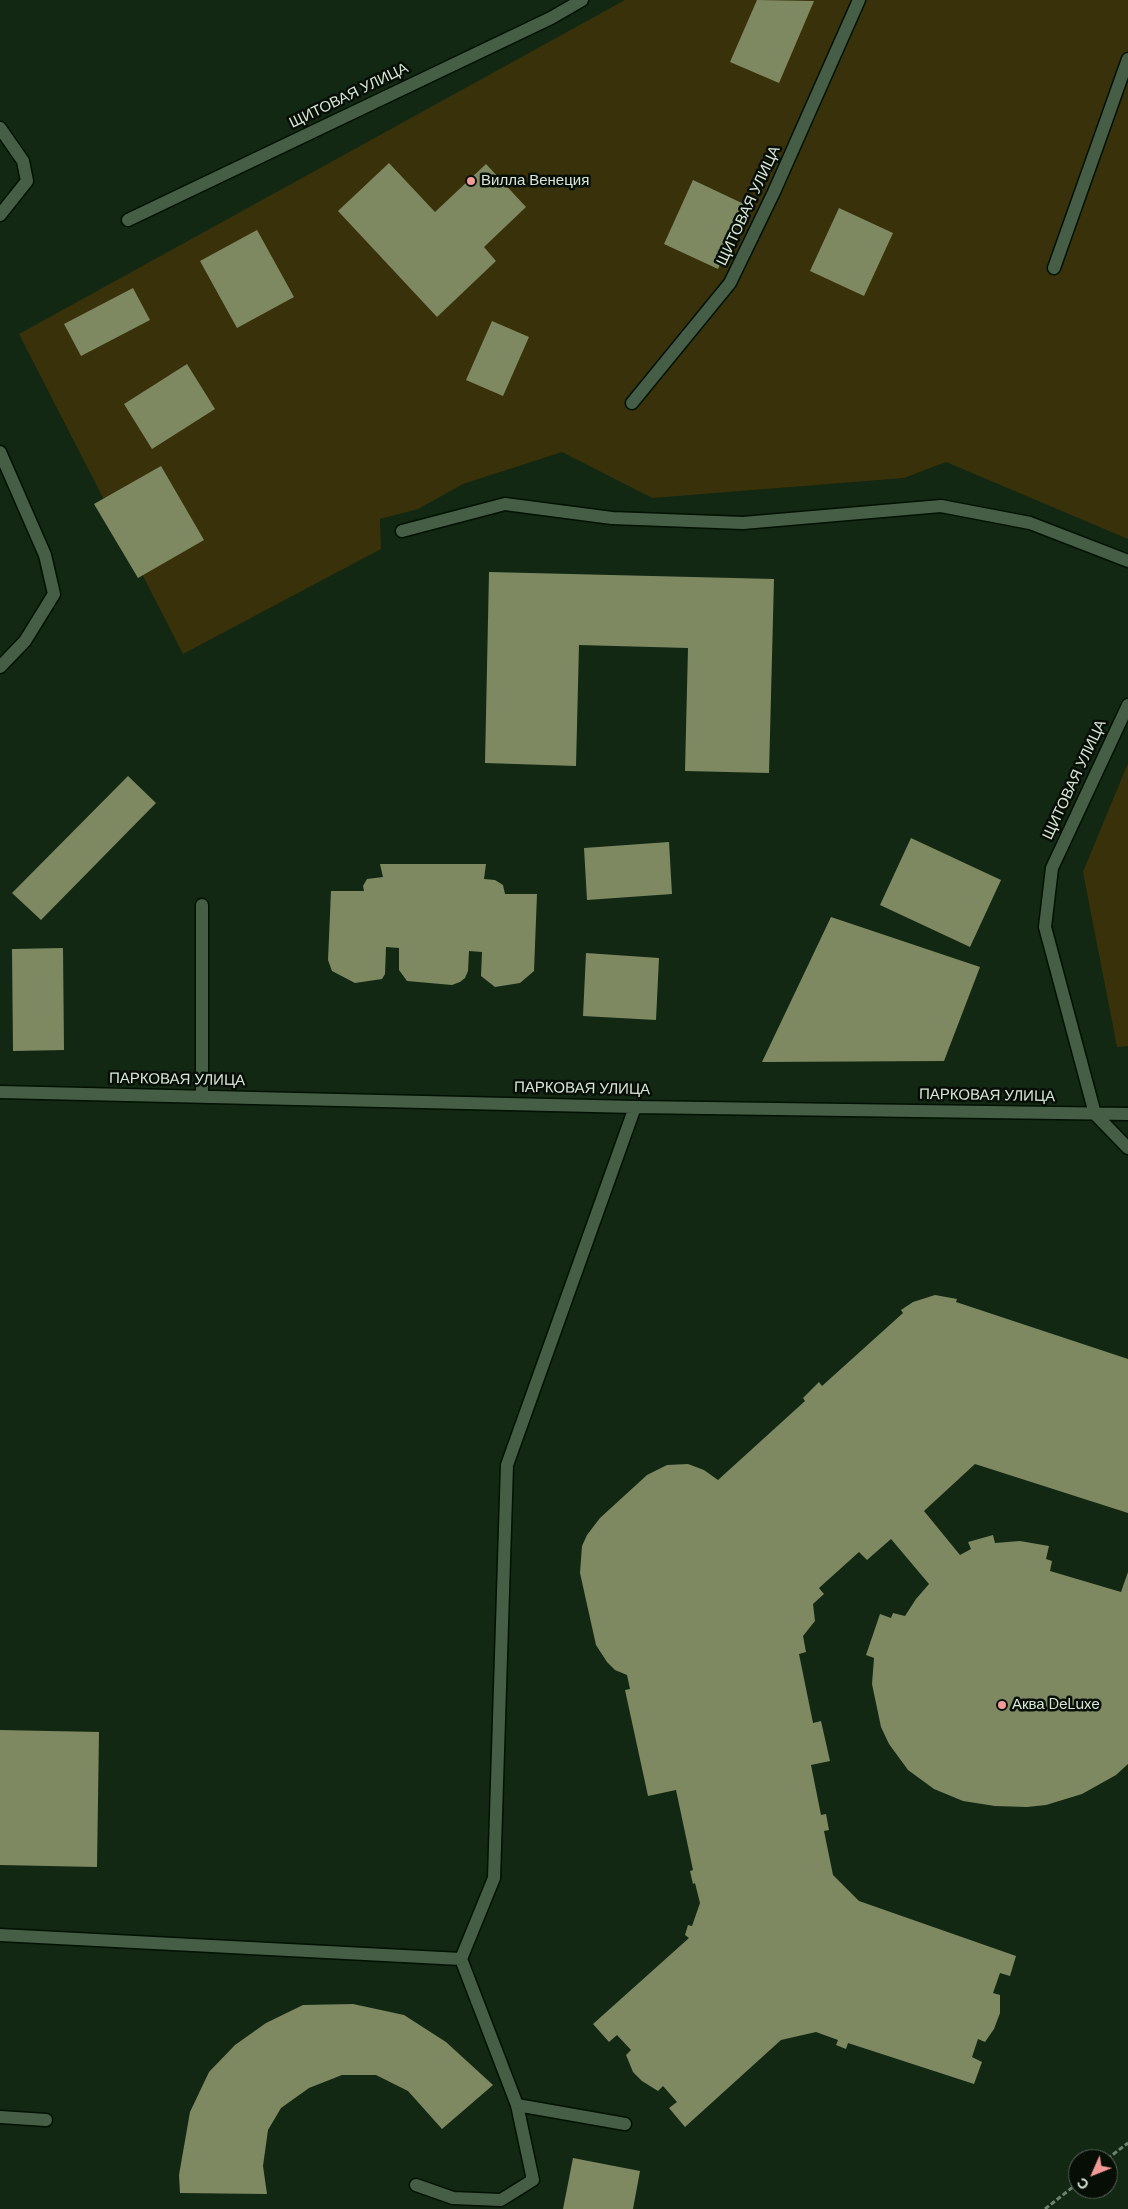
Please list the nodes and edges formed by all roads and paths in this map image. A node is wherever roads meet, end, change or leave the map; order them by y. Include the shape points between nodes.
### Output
1 (582, 0) edge
2 (859, 0) edge
3 (1128, 59) edge
4 (0, 128) edge
5 (0, 215) edge
6 (128, 220) dead end
7 (1054, 268) dead end
8 (632, 403) dead end
9 (0, 452) edge
10 (402, 531) dead end
11 (1128, 561) edge
12 (0, 667) edge
13 (1126, 712) edge
14 (202, 905) dead end
15 (0, 1092) edge
16 (202, 1096) junction
17 (635, 1107) junction
18 (1095, 1114) junction
19 (1128, 1114) edge
20 (1128, 1148) edge
21 (0, 1935) edge
22 (461, 1960) junction
23 (516, 2106) junction
24 (0, 2116) edge
25 (46, 2120) dead end
26 (625, 2124) dead end
27 (1128, 2143) edge
28 (1118, 2151) edge
29 (416, 2185) dead end
30 (1068, 2191) edge
31 (1045, 2209) edge

1 - 6 street, ЩИТОВАЯ УЛИЦА
2 - 8 street, ЩИТОВАЯ УЛИЦА via 730,284
3 - 7 street
4 - 5 street via 23,161 27,181
9 - 12 street via 45,555 54,594 25,641
10 - 11 street via 505,504 612,518 743,523 941,506 1030,523
13 - 18 street, ЩИТОВАЯ УЛИЦА via 1052,868 1045,928
14 - 16 street
15 - 16 street, ПАРКОВАЯ УЛИЦА
16 - 17 street, ПАРКОВАЯ УЛИЦА
17 - 18 street, ПАРКОВАЯ УЛИЦА
17 - 22 street via 507,1465 494,1878
18 - 19 street, ПАРКОВАЯ УЛИЦА
18 - 20 street
21 - 22 street
22 - 23 street
23 - 26 street
23 - 29 street via 533,2180 501,2200 453,2198
24 - 25 street
27 - 28 path
30 - 31 path

